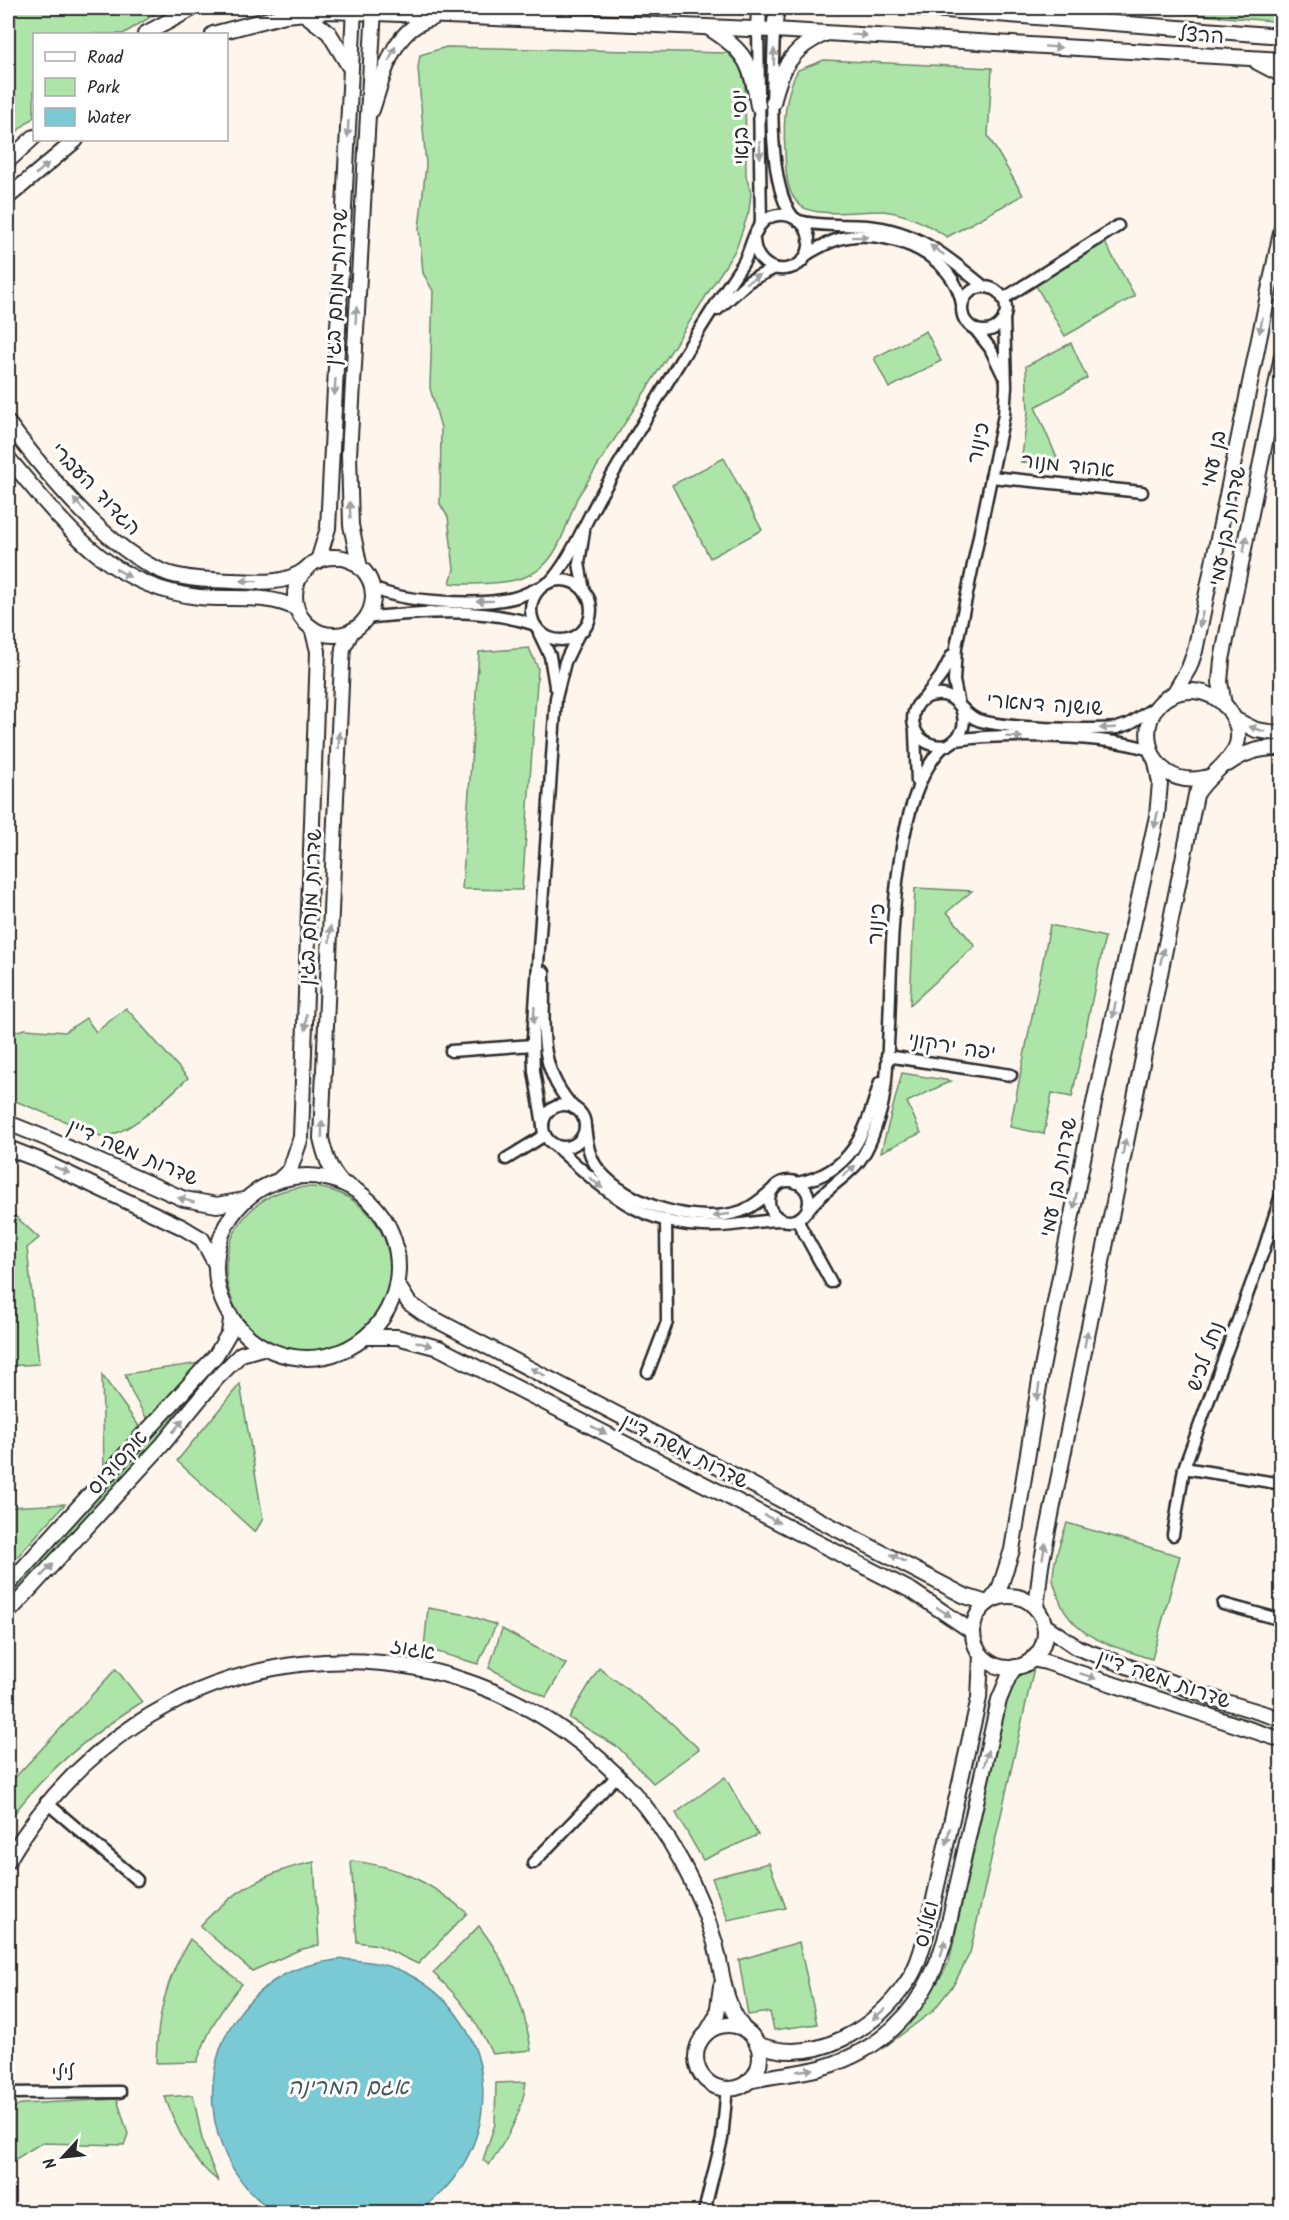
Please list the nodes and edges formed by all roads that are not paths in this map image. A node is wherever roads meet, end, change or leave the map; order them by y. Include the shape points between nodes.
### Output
1 (193, 8) edge
2 (759, 8) edge
3 (777, 8) edge
4 (920, 8) edge
5 (353, 10) edge
6 (374, 11) edge
7 (302, 12) junction
8 (440, 16) junction
9 (707, 26) junction
10 (1281, 28) edge
11 (758, 29) junction
12 (774, 30) junction
13 (147, 33) edge
14 (217, 33) edge
15 (827, 33) junction
16 (1261, 34) junction
17 (1281, 36) edge
18 (1246, 58) junction
19 (1281, 60) edge
20 (351, 70) junction
21 (1281, 75) edge
22 (773, 103) junction
23 (758, 106) junction
24 (366, 129) junction
25 (33, 138) edge
26 (75, 141) edge
27 (8, 160) edge
28 (8, 197) edge
29 (796, 219) junction
30 (761, 225) junction
31 (1118, 226) dead end
32 (1281, 227) edge
33 (754, 240) junction
34 (806, 256) junction
35 (773, 269) junction
36 (983, 286) junction
37 (1003, 299) junction
38 (962, 304) junction
39 (1004, 317) junction
40 (705, 323) junction
41 (975, 329) junction
42 (1281, 357) edge
43 (1006, 387) junction
44 (8, 423) edge
45 (8, 458) edge
46 (991, 477) junction
47 (1142, 492) dead end
48 (594, 506) junction
49 (318, 561) junction
50 (360, 568) junction
51 (305, 570) junction
52 (546, 584) junction
53 (371, 587) junction
54 (584, 591) junction
55 (297, 609) junction
56 (366, 618) junction
57 (312, 628) junction
58 (536, 628) junction
59 (352, 631) junction
60 (578, 635) junction
61 (956, 647) junction
62 (1173, 695) junction
63 (556, 698) junction
64 (921, 702) junction
65 (1160, 704) junction
66 (1224, 705) junction
67 (960, 706) junction
68 (1234, 719) junction
69 (914, 729) junction
70 (1281, 734) edge
71 (956, 740) junction
72 (944, 746) junction
73 (1281, 748) edge
74 (1153, 756) junction
75 (1224, 767) junction
76 (1212, 776) junction
77 (916, 794) junction
78 (543, 915) junction
79 (533, 1045) junction
80 (451, 1051) dead end
81 (887, 1057) junction
82 (1011, 1075) dead end
83 (574, 1108) junction
84 (8, 1124) edge
85 (585, 1127) junction
86 (544, 1130) junction
87 (553, 1144) junction
88 (8, 1148) edge
89 (506, 1159) dead end
90 (280, 1179) junction
91 (341, 1182) junction
92 (797, 1183) junction
93 (772, 1190) junction
94 (1281, 1192) edge
95 (244, 1200) junction
96 (807, 1211) junction
97 (666, 1220) junction
98 (782, 1220) junction
99 (797, 1220) junction
100 (215, 1263) junction
101 (831, 1282) dead end
102 (397, 1284) junction
103 (231, 1320) junction
104 (367, 1337) junction
105 (262, 1348) junction
106 (648, 1372) dead end
107 (1184, 1468) junction
108 (1281, 1484) edge
109 (1173, 1535) dead end
110 (8, 1585) edge
111 (990, 1601) junction
112 (1223, 1604) dead end
113 (1036, 1608) junction
114 (8, 1613) edge
115 (1281, 1620) edge
116 (1044, 1625) junction
117 (973, 1632) junction
118 (981, 1654) junction
119 (1032, 1659) junction
120 (1015, 1667) junction
121 (1281, 1719) edge
122 (1281, 1740) edge
123 (617, 1776) junction
124 (46, 1802) junction
125 (8, 1861) edge
126 (533, 1863) dead end
127 (137, 1880) dead end
128 (722, 1984) junction
129 (743, 2028) junction
130 (707, 2032) junction
131 (757, 2044) junction
132 (748, 2081) junction
133 (727, 2088) junction
134 (120, 2092) dead end
135 (8, 2093) edge
136 (705, 2212) edge

1 - 13 main road
2 - 11 main road
3 - 12 main road
4 - 16 main road, הרצל
5 - 6 main road, הרצל
5 - 7 main road, הרצל
5 - 20 main road, שדרות מנחם בגין
6 - 8 main road, הרצל
6 - 24 main road, שדרות מנחם בגין
7 - 14 main road, הרצל
7 - 20 main road via 334,40
8 - 9 main road, הרצל
24 -> 8 main road via 397,44 419,24
9 - 11 main road, הרצל
9 - 23 main road via 729,40 747,60 753,72
10 - 16 main road
11 - 12 main road, הרצל
11 - 23 street, יוסי בנאי
12 - 15 main road, הרצל
22 -> 12 street, יוסי בנאי
15 -> 18 main road, הרצל
15 - 22 main road via 794,54 781,74
16 - 17 main road, הרצל
18 - 19 main road, הרצל
18 - 21 main road
20 -> 49 main road, שדרות מנחם בגין via 328,528
22 - 29 street, יוסי בנאי via 780,191
23 -> 30 street, יוסי בנאי
50 -> 24 main road, שדרות מנחם בגין via 351,525 349,455
25 - 27 main road
28 -> 26 main road
29 - 30 street via 778,215
29 - 34 street via 809,239
36 -> 29 street via 936,249 901,232 816,225
30 - 33 street
31 - 37 street
32 -> 62 main road, בן עמי via 1195,651
33 - 35 street via 761,260
33 - 40 street via 750,253
34 - 35 street via 789,269
34 -> 38 street via 842,238 890,240 922,253 948,271 957,284
40 -> 35 street via 748,281
36 - 37 street via 996,290
36 - 38 street via 972,290
37 - 39 street
38 - 41 street via 962,316
39 - 41 street via 994,329
39 - 43 street, כינור
40 - 48 street
41 - 43 street, כינור via 990,348
66 -> 42 main road, שדרות בן עמי via 1222,660
43 - 46 street, כינור
51 -> 44 main road, הגדוד העברי via 285,580 247,581 184,577 149,566 99,528
45 -> 55 main road, הגדוד העברי via 80,540 125,574 184,595 281,601
46 - 47 street, אהוד מנור
46 - 61 street, כינור
48 - 52 street via 561,567
48 - 54 street via 580,551
49 - 50 main road via 340,558
49 - 51 main road
50 - 53 main road
51 - 55 main road via 296,589
52 -> 53 street via 512,598 486,602 416,598
52 - 54 street via 571,581
52 - 58 street via 531,604
53 - 56 main road via 372,603
54 - 60 street via 591,603 591,613 589,623
55 - 57 main road
56 - 58 street via 417,613 496,616
56 - 59 main road
57 - 59 main road via 332,635
57 -> 90 main road, שדרות מנחם בגין via 318,651 302,1137 296,1159
58 - 60 street via 555,640 565,641
58 - 63 street via 550,656
91 -> 59 main road, שדרות מנחם בגין via 325,1158 321,1137 342,662 343,648
60 - 63 street via 564,662
61 - 64 street, כינור
61 - 67 street, כינור via 954,681
62 - 65 main road
62 - 66 main road, שדרות בן עמי via 1200,692
63 - 78 street
64 - 67 street via 937,694 951,697
64 - 69 street via 913,717
65 -> 67 street, שושנה דמארי via 1129,724 1107,728 986,722 973,718
65 - 74 main road, שדרות בן עמי via 1148,726
66 - 68 main road, שדרות בן עמי
67 - 71 street via 964,725
70 -> 68 main road via 1256,730
68 - 75 main road via 1236,744
69 - 72 street via 930,745
69 - 77 street, כינור
71 - 72 street
71 -> 74 street, שושנה דמארי via 1004,736 1116,742
72 - 77 street, כינור via 928,766
73 - 75 main road via 1247,753
74 - 76 main road via 1175,777 1200,780
74 -> 111 main road, שדרות בן עמי via 1160,783 1157,816 1092,1113 1042,1368 1012,1550 999,1590
75 - 76 main road
113 -> 76 main road via 1189,825 1196,795
77 - 81 street, כינור via 898,877
78 -> 79 street
78 - 83 street via 547,1064 557,1088
79 - 80 street
79 - 86 street
81 - 82 street, יפה ירקוני
81 - 92 street, כינור via 870,1115 854,1148 828,1173
96 -> 81 street, כינור via 817,1197 858,1164 865,1152 883,1102
83 - 85 street
83 - 86 street via 555,1107 545,1116
95 -> 84 main road, שדרות משה דיין via 217,1204 184,1199
85 - 87 street via 582,1137 571,1146
93 -> 85 street via 748,1208 724,1215 686,1214 652,1205 600,1171 590,1156
86 - 87 street
86 - 89 street
87 -> 97 street via 610,1194
88 -> 100 main road via 182,1227 201,1239
90 - 91 main road via 301,1176
90 - 95 main road
91 - 102 main road via 357,1191 382,1216 396,1248
92 - 93 street via 783,1182
92 - 96 street via 807,1192
93 - 98 street via 770,1210
94 - 107 street, נחל לכיש
95 - 100 main road via 219,1240
96 - 99 street
97 - 98 street via 717,1226
97 - 106 street via 667,1322
98 - 99 street
99 - 101 street
100 - 103 main road via 219,1293
102 - 104 main road via 387,1313
111 -> 102 main road, שדרות משה דיין via 966,1596 423,1313 409,1303
103 - 105 main road
103 - 110 main road, אקסודוס via 229,1333 216,1355
104 - 105 main road via 352,1348 316,1359 289,1357
104 -> 117 main road, שדרות משה דיין via 397,1337 439,1348 912,1591
114 -> 105 main road, אקסודוס via 163,1444 216,1379 241,1354
107 - 108 street
107 - 109 street, נחל לכיש
111 - 113 main road, שדרות משה דיין via 1016,1596
111 - 117 main road via 976,1616
112 - 115 street
113 - 116 main road
116 - 119 main road via 1043,1644
116 - 121 main road, שדרות משה דיין via 1078,1648
117 - 118 main road
118 - 120 main road via 996,1666
118 -> 131 main road, ואלוס via 979,1698 926,1935 908,1981 883,2012 851,2035 796,2052 775,2051
119 - 120 main road
119 -> 122 main road, שדרות משה דיין
132 -> 120 main road, ואלוס via 819,2068 865,2049 896,2026 925,1991 945,1940 999,1700
123 - 124 main road, אגוז via 556,1724 478,1683 416,1668 308,1663 257,1670 225,1680 155,1711 106,1744
123 - 126 street
123 - 128 main road, אגוז via 665,1834 690,1879 715,1945
124 - 125 main road, אגוז
124 - 127 street
128 - 129 main road, אגוז
128 - 130 main road, אגוז via 717,2015
129 - 130 main road via 724,2025
129 - 131 main road
130 - 133 main road via 697,2049 698,2067 706,2080
131 - 132 main road via 759,2064
132 - 133 main road
133 - 136 street via 722,2139
134 - 135 street, לילי

